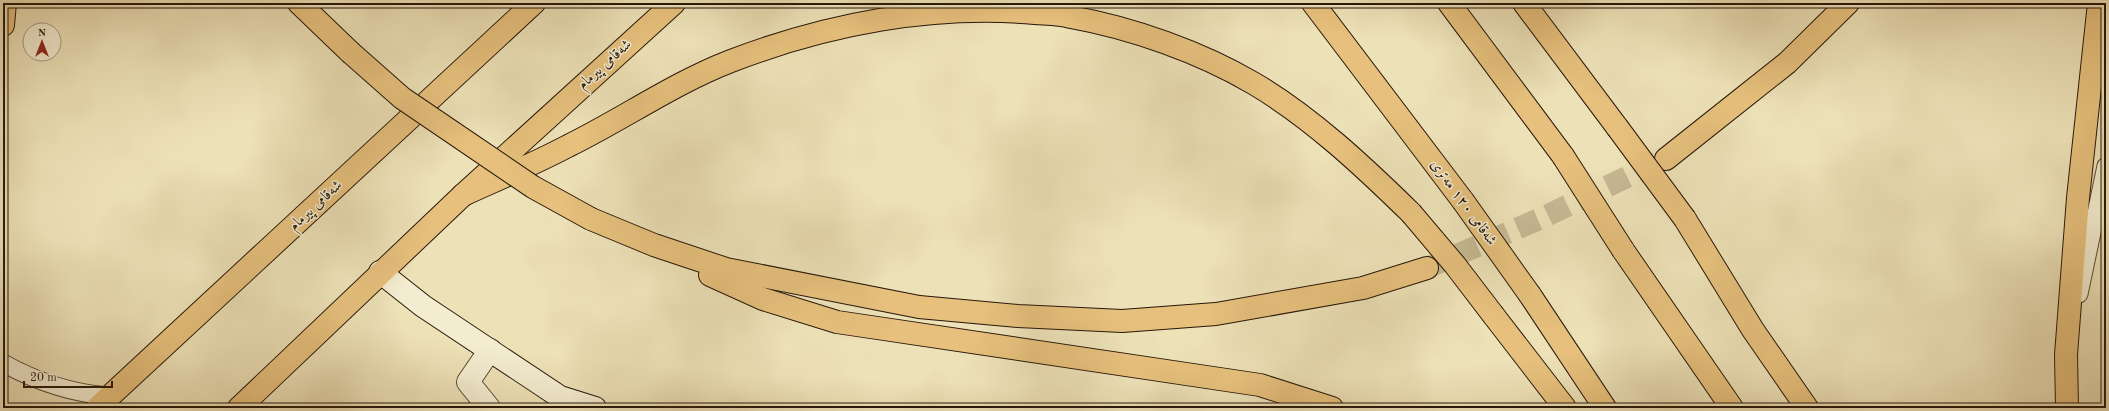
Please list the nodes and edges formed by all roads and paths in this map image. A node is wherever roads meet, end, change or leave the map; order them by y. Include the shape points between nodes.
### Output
1 (4, 3) edge
2 (299, 3) edge
3 (534, 3) edge
4 (674, 3) edge
5 (1313, 3) edge
6 (1448, 3) edge
7 (1524, 3) edge
8 (1848, 3) edge
9 (2099, 3) edge
10 (3, 25) edge
11 (1666, 158) tunnel mouth
12 (2106, 166) edge
13 (463, 194) junction
14 (654, 245) junction
15 (1427, 268) tunnel mouth
16 (380, 272) junction
17 (490, 350) junction
18 (2066, 355) junction
19 (3, 363) edge
20 (102, 402) edge
21 (239, 408) edge
22 (489, 408) edge
23 (595, 408) edge
24 (1332, 408) edge
25 (1565, 408) edge
26 (1605, 408) edge
27 (1732, 408) edge
28 (1807, 408) edge
29 (2067, 408) edge

1 - 10 highway
2 - 14 highway, bridge via 350,52 409,102 533,187 591,219
3 - 20 highway, شەقامی پیرمام
4 - 13 highway, شەقامی پیرمام
5 - 26 highway, شەقامی ١٢٠ مەتری, bridge via 1463,201 1530,295
6 - 27 highway, bridge via 1563,156 1623,250
7 - 28 highway, bridge via 1685,219 1754,330
8 - 11 highway via 1787,63
9 - 18 highway via 2078,198
12 - 18 lane
13 - 16 highway, شەقامی پیرمام
13 - 25 highway, bridge via 569,146 665,93 729,62 796,39 877,20 949,12 1005,11 1071,16 1189,51 1254,83 1297,113 1355,160 1411,213 1455,265
14 - 15 highway via 726,270 919,307 1018,316 1122,321 1216,314 1300,301 1363,288
14 - 24 highway via 763,299 837,322 1260,385
16 - 17 street via 423,306
16 - 21 highway, شەقامی پیرمام
17 - 22 street via 468,382
17 - 23 street via 560,397
18 - 29 highway
19 - 20 lane via 46,385 88,394

